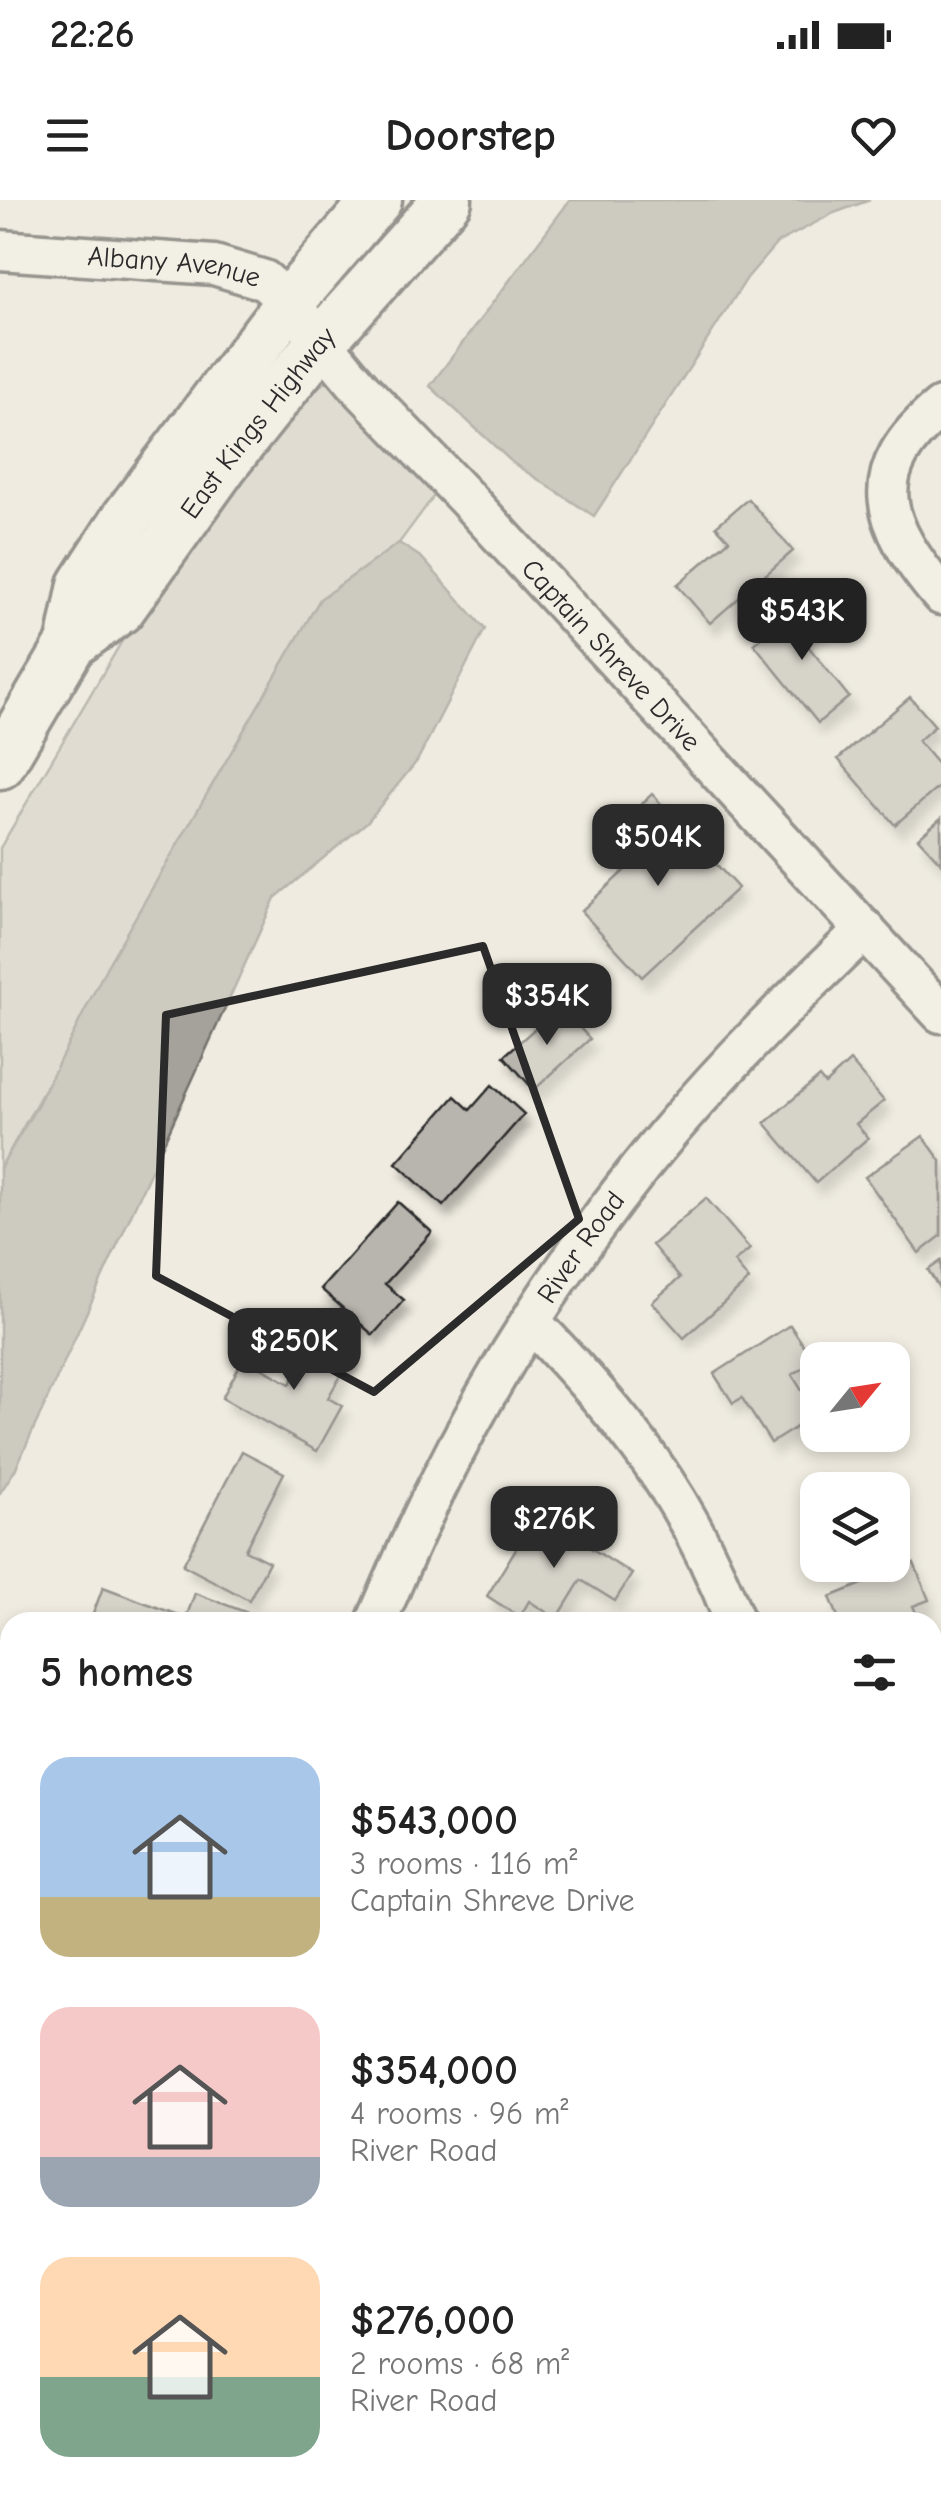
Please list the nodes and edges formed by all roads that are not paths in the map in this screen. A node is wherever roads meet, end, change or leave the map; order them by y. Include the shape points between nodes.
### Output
1 (377, 200) edge
2 (447, 200) edge
3 (0, 250) edge
4 (289, 302) junction
5 (320, 343) junction
6 (941, 407) edge
7 (941, 595) edge
8 (72, 644) junction
9 (0, 764) edge
10 (865, 930) junction
11 (941, 1012) edge
12 (532, 1324) junction
13 (380, 1612) edge
14 (731, 1612) edge

1 - 4 main road, East Kings Highway
2 - 5 main road, East Kings Highway
3 - 4 street, Albany Avenue via 214,265 264,280
4 - 5 street, Albany Avenue
4 - 8 main road, East Kings Highway via 83,585
5 - 8 main road, East Kings Highway via 222,465 120,609
5 - 10 street, Captain Shreve Drive
6 - 7 street via 898,454 886,486 895,530
8 - 9 main road, East Kings Highway
10 - 11 street, Captain Shreve Drive
10 - 12 street, River Road via 669,1132
12 - 13 street, River Road via 468,1427
12 - 14 street via 600,1393 659,1471 697,1533

